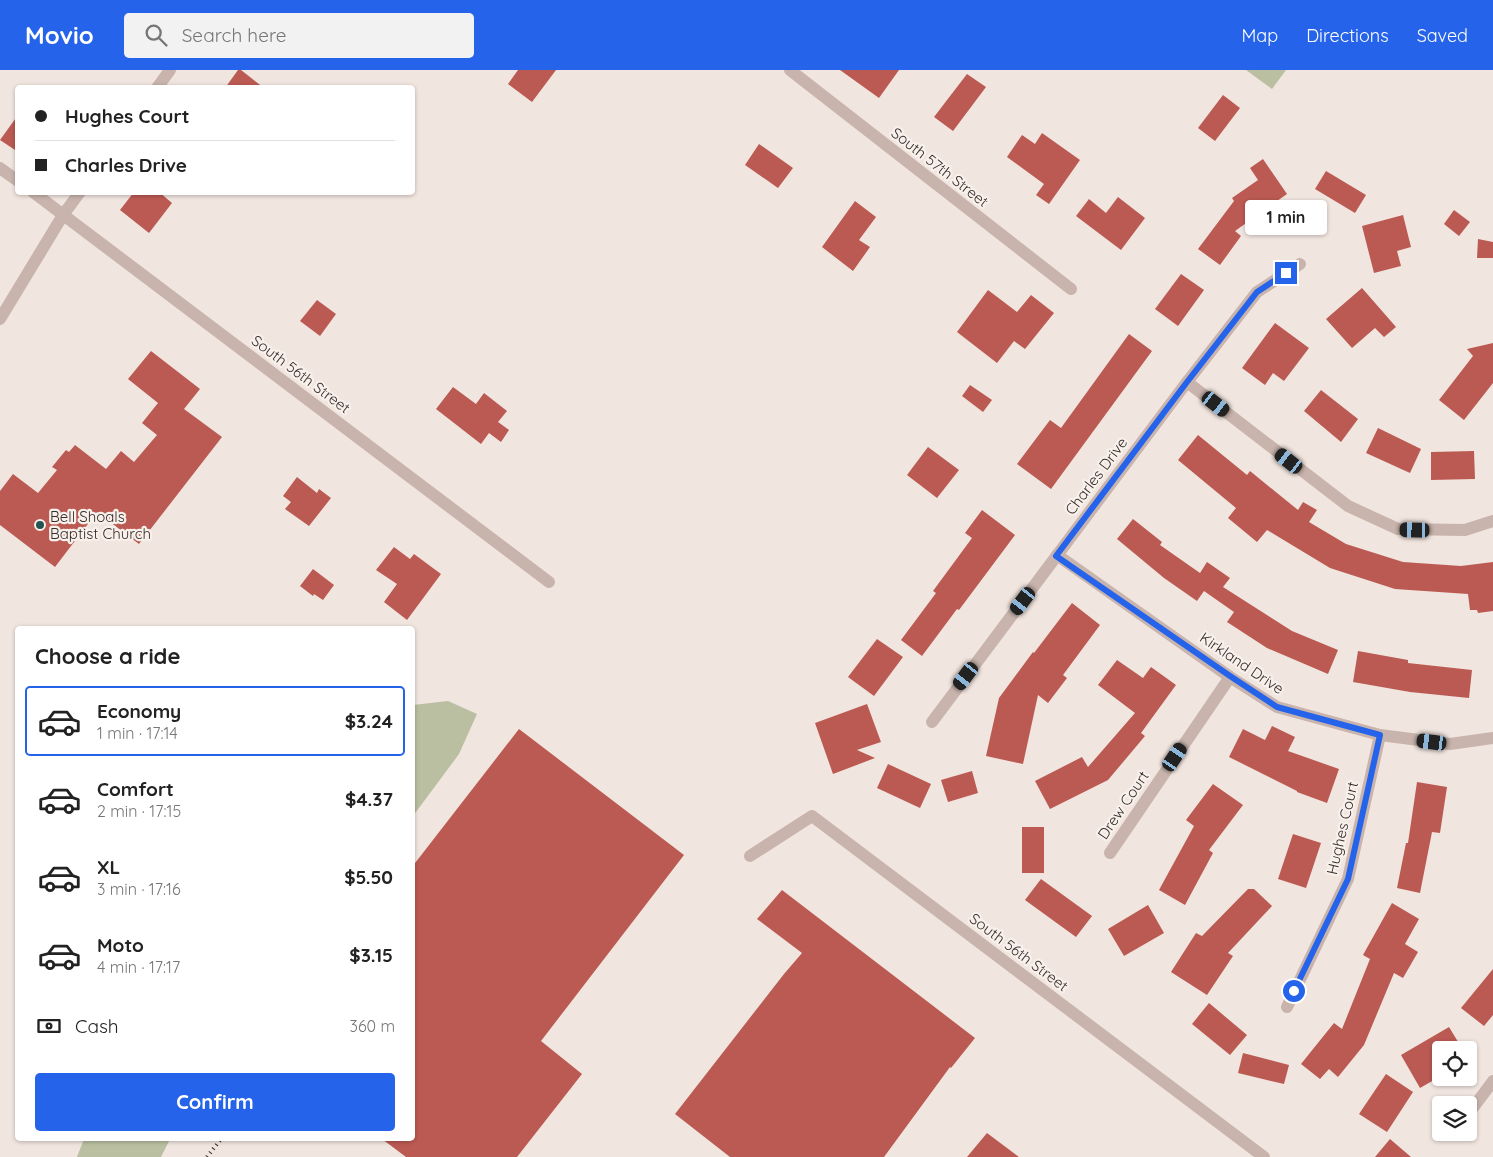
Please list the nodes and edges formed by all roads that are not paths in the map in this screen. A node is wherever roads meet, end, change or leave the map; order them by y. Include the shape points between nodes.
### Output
1 (170, 70) edge
2 (790, 70) edge
3 (159, 85) edge
4 (0, 168) edge
5 (15, 179) edge
6 (37, 195) edge
7 (78, 195) edge
8 (63, 215) junction
9 (1300, 264) dead end
10 (1071, 289) dead end
11 (0, 319) edge
12 (1187, 382) junction
13 (1493, 522) edge
14 (1056, 556) junction
15 (549, 582) dead end
16 (1230, 676) junction
17 (932, 722) dead end
18 (1380, 735) junction
19 (1493, 738) edge
20 (1110, 853) dead end
21 (750, 856) dead end
22 (1287, 1006) dead end
23 (1493, 1081) edge
24 (1477, 1102) edge
25 (1264, 1157) edge

1 - 3 street
2 - 10 street, South 57th Street
4 - 5 street
6 - 8 street, South 56th Street
7 - 8 street
8 - 11 street
8 - 15 street, South 56th Street
9 - 12 street, Charles Drive via 1257,292
12 - 13 street via 1348,506 1390,526 1398,529 1465,530
12 - 14 street, Charles Drive
14 - 16 street, Kirkland Drive
14 - 17 street, Charles Drive
16 - 18 street, Kirkland Drive via 1277,707
16 - 20 street, Drew Court
18 - 19 street, Kirkland Drive via 1450,744
18 - 22 street, Hughes Court via 1348,879
21 - 25 street, South 56th Street via 812,816
23 - 24 street

